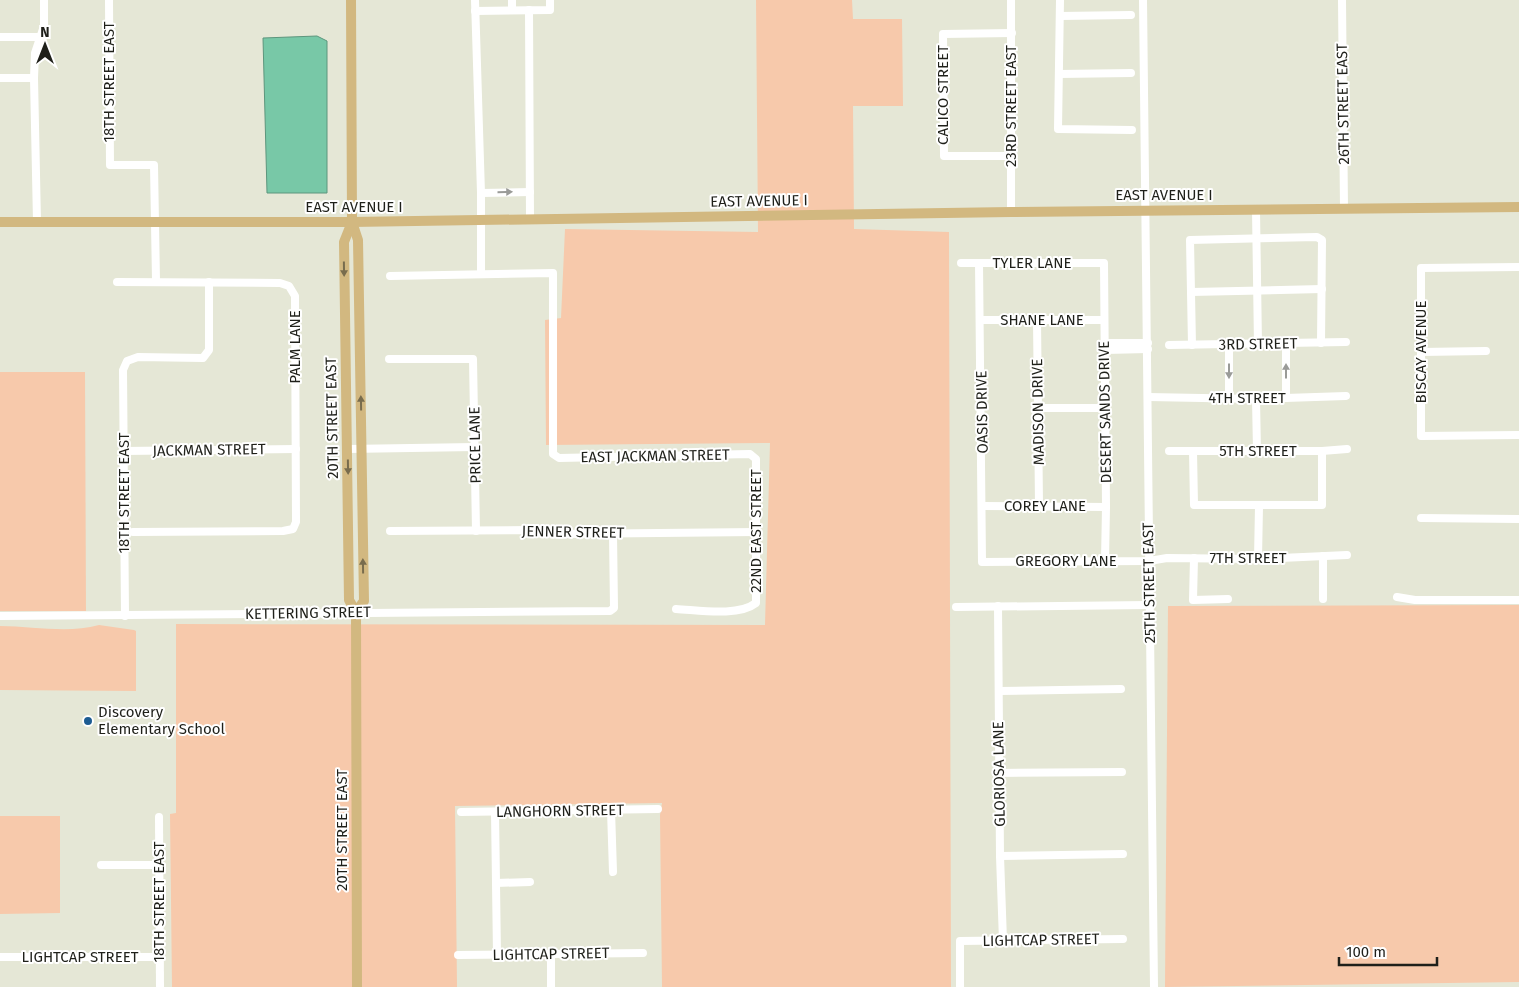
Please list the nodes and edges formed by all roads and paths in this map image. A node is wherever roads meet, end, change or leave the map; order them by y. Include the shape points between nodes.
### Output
1 (44, 0) edge
2 (109, 0) edge
3 (351, 0) edge
4 (475, 0) edge
5 (512, 0) edge
6 (550, 0) edge
7 (1011, 0) edge
8 (1060, 0) edge
9 (1143, 0) edge
10 (1342, 0) edge
11 (512, 10) junction
12 (528, 10) junction
13 (475, 11) junction
14 (1060, 16) junction
15 (1131, 16) dead end
16 (1012, 33) junction
17 (0, 37) edge
18 (40, 37) junction
19 (1131, 73) dead end
20 (1059, 74) junction
21 (0, 78) edge
22 (34, 78) junction
23 (1132, 130) dead end
24 (1010, 156) junction
25 (530, 192) junction
26 (480, 193) junction
27 (1519, 206) edge
28 (1344, 209) junction
29 (1146, 210) junction
30 (1256, 210) junction
31 (1011, 212) junction
32 (480, 220) junction
33 (530, 220) junction
34 (155, 221) junction
35 (0, 222) edge
36 (37, 222) junction
37 (352, 222) junction
38 (1256, 240) junction
39 (960, 263) dead end
40 (979, 263) junction
41 (1104, 263) joint
42 (1519, 267) edge
43 (481, 274) junction
44 (390, 276) dead end
45 (156, 281) junction
46 (117, 282) dead end
47 (209, 282) junction
48 (1322, 289) junction
49 (1257, 291) junction
50 (1191, 292) junction
51 (1037, 319) junction
52 (981, 320) junction
53 (1104, 320) junction
54 (1346, 342) dead end
55 (1321, 343) junction
56 (1286, 344) junction
57 (1169, 345) dead end
58 (1192, 345) junction
59 (1229, 345) junction
60 (1258, 345) junction
61 (1148, 346) junction
62 (1105, 347) junction
63 (1422, 352) junction
64 (1486, 352) dead end
65 (389, 359) dead end
66 (1346, 396) dead end
67 (1148, 397) junction
68 (1229, 398) junction
69 (1286, 398) junction
70 (1256, 399) junction
71 (1037, 408) junction
72 (1105, 408) junction
73 (1519, 435) edge
74 (475, 447) junction
75 (361, 448) junction
76 (296, 449) junction
77 (348, 449) junction
78 (1347, 449) dead end
79 (123, 451) junction
80 (1169, 451) dead end
81 (1193, 451) junction
82 (1257, 451) junction
83 (1322, 451) junction
84 (756, 460) joint
85 (983, 506) junction
86 (1039, 506) junction
87 (1259, 506) junction
88 (1106, 507) junction
89 (1421, 518) dead end
90 (1519, 519) edge
91 (390, 531) dead end
92 (476, 531) junction
93 (133, 532) dead end
94 (757, 532) junction
95 (614, 534) junction
96 (1347, 555) dead end
97 (1323, 556) junction
98 (1194, 558) junction
99 (1258, 559) junction
100 (1105, 561) junction
101 (1149, 561) junction
102 (982, 562) joint
103 (1397, 597) dead end
104 (1228, 599) dead end
105 (1323, 600) dead end
106 (1519, 600) edge
107 (1149, 605) junction
108 (998, 606) junction
109 (956, 607) dead end
110 (676, 609) dead end
111 (356, 612) junction
112 (0, 616) edge
113 (124, 616) junction
114 (1121, 689) dead end
115 (998, 691) junction
116 (1122, 772) dead end
117 (999, 773) junction
118 (658, 809) dead end
119 (611, 810) junction
120 (462, 812) dead end
121 (495, 812) junction
122 (159, 817) dead end
123 (1123, 854) dead end
124 (1000, 856) junction
125 (102, 865) dead end
126 (159, 865) junction
127 (613, 872) dead end
128 (530, 882) dead end
129 (496, 883) junction
130 (1123, 939) dead end
131 (1003, 941) junction
132 (643, 953) dead end
133 (551, 954) junction
134 (458, 955) dead end
135 (497, 955) junction
136 (0, 957) edge
137 (160, 957) junction
138 (160, 987) edge
139 (357, 987) edge
140 (551, 987) edge
141 (960, 987) edge
142 (1154, 987) edge

1 - 18 street via 44,26
2 - 34 street, 18TH STREET EAST via 110,165 154,164
3 - 37 main road, 20TH STREET EAST
4 - 13 street
5 - 11 street
6 - 12 street via 550,10
7 - 16 street, 23RD STREET EAST
8 - 14 street
9 - 29 street, 25TH STREET EAST
10 - 28 street, 26TH STREET EAST
11 - 12 street
11 - 13 street
12 - 25 street
13 - 26 street
14 - 15 street
14 - 20 street
16 - 24 street, 23RD STREET EAST
16 - 24 street, CALICO STREET via 943,34 944,156
17 - 18 street
18 - 22 street via 35,52
19 - 20 street
20 - 23 street via 1058,129
21 - 22 street
22 - 36 street
24 - 31 street, 23RD STREET EAST
26 -> 25 street
25 - 33 street
26 - 32 street
27 - 28 main road, EAST AVENUE I
28 - 30 main road, EAST AVENUE I
29 - 30 main road, EAST AVENUE I
29 - 31 main road, EAST AVENUE I
29 - 61 street, 25TH STREET EAST
30 - 38 street
31 - 33 main road, EAST AVENUE I
32 - 33 main road, EAST AVENUE I
32 - 37 main road, EAST AVENUE I
32 - 43 street
34 - 36 main road, EAST AVENUE I
34 - 37 main road, EAST AVENUE I
34 - 45 street
35 - 36 main road, EAST AVENUE I
75 -> 37 main road, 20TH STREET EAST via 358,240
37 -> 77 main road, 20TH STREET EAST via 344,242
38 - 48 street via 1317,237 1322,240
38 - 49 street
38 - 50 street via 1190,240
39 - 40 street, TYLER LANE
40 - 41 street, TYLER LANE
40 - 52 street, OASIS DRIVE
41 - 53 street, DESERT SANDS DRIVE
42 - 63 street, BISCAY AVENUE via 1421,268
43 - 44 street
43 - 84 street, EAST JACKMAN STREET via 553,274 552,454 559,458 750,454
45 - 46 street, PALM LANE
45 - 47 street, PALM LANE
47 - 76 street, PALM LANE via 280,283 289,286 295,296
47 - 79 street, 18TH STREET EAST via 209,350 204,358 138,357 127,361 123,370
48 - 49 street
48 - 55 street
49 - 50 street
49 - 60 street
50 - 58 street
51 - 52 street, SHANE LANE
51 - 53 street, SHANE LANE
51 - 71 street, MADISON DRIVE
52 - 85 street, OASIS DRIVE
53 - 62 street, DESERT SANDS DRIVE
54 - 55 street, 3RD STREET
55 - 56 street, 3RD STREET
56 - 60 street, 3RD STREET
69 -> 56 street
57 - 58 street, 3RD STREET
58 - 59 street, 3RD STREET
59 - 60 street, 3RD STREET
59 -> 68 street
61 - 62 street
61 - 67 street, 25TH STREET EAST
62 - 72 street, DESERT SANDS DRIVE
63 - 64 street
63 - 73 street, BISCAY AVENUE via 1421,436
65 - 74 street, PRICE LANE via 473,359
66 - 69 street, 4TH STREET
67 - 68 street, 4TH STREET
67 - 101 street, 25TH STREET EAST
68 - 70 street, 4TH STREET
69 - 70 street, 4TH STREET
70 - 82 street
71 - 72 street
71 - 86 street, MADISON DRIVE
72 - 88 street, DESERT SANDS DRIVE
74 - 75 street
74 - 92 street, PRICE LANE
75 - 77 street
111 -> 75 main road, 20TH STREET EAST via 364,601
76 - 79 street, JACKMAN STREET
76 - 93 street, PALM LANE via 294,529
77 -> 111 main road, 20TH STREET EAST via 349,600
78 - 83 street, 5TH STREET
79 - 113 street, 18TH STREET EAST
80 - 81 street, 5TH STREET
81 - 82 street, 5TH STREET
81 - 87 street via 1194,505
82 - 83 street, 5TH STREET
83 - 87 street via 1322,505
84 - 94 street, 22ND EAST STREET
85 - 86 street, COREY LANE
85 - 102 street, OASIS DRIVE
86 - 88 street, COREY LANE
87 - 99 street
88 - 100 street, DESERT SANDS DRIVE
89 - 90 street
91 - 92 street, JENNER STREET
92 - 95 street, JENNER STREET
94 - 95 street, JENNER STREET
94 - 110 street, 22ND EAST STREET via 756,604 749,609 736,610
95 - 111 street, KETTERING STREET via 614,608 610,612
96 - 97 street, 7TH STREET
97 - 99 street, 7TH STREET
97 - 105 street
98 - 99 street, 7TH STREET
98 - 101 street, 7TH STREET
98 - 104 street via 1193,600
100 - 101 street, GREGORY LANE
100 - 102 street, GREGORY LANE
101 - 107 street, 25TH STREET EAST
103 - 106 street via 1415,600
107 - 108 street
107 - 142 street, 25TH STREET EAST
108 - 109 street
108 - 115 street, GLORIOSA LANE
111 - 113 street, KETTERING STREET
111 - 139 main road, 20TH STREET EAST
112 - 113 street, KETTERING STREET
114 - 115 street
115 - 117 street, GLORIOSA LANE
116 - 117 street
117 - 124 street, GLORIOSA LANE
118 - 119 street, LANGHORN STREET
119 - 121 street, LANGHORN STREET
119 - 127 street
120 - 121 street, LANGHORN STREET
121 - 129 street
122 - 126 street, 18TH STREET EAST
123 - 124 street
124 - 131 street, GLORIOSA LANE
125 - 126 street
126 - 137 street, 18TH STREET EAST
128 - 129 street
129 - 135 street
130 - 131 street, LIGHTCAP STREET
131 - 141 street, LIGHTCAP STREET via 960,941
132 - 133 street, LIGHTCAP STREET
133 - 135 street, LIGHTCAP STREET
133 - 140 street
134 - 135 street, LIGHTCAP STREET
136 - 137 street, LIGHTCAP STREET
137 - 138 street, 18TH STREET EAST

